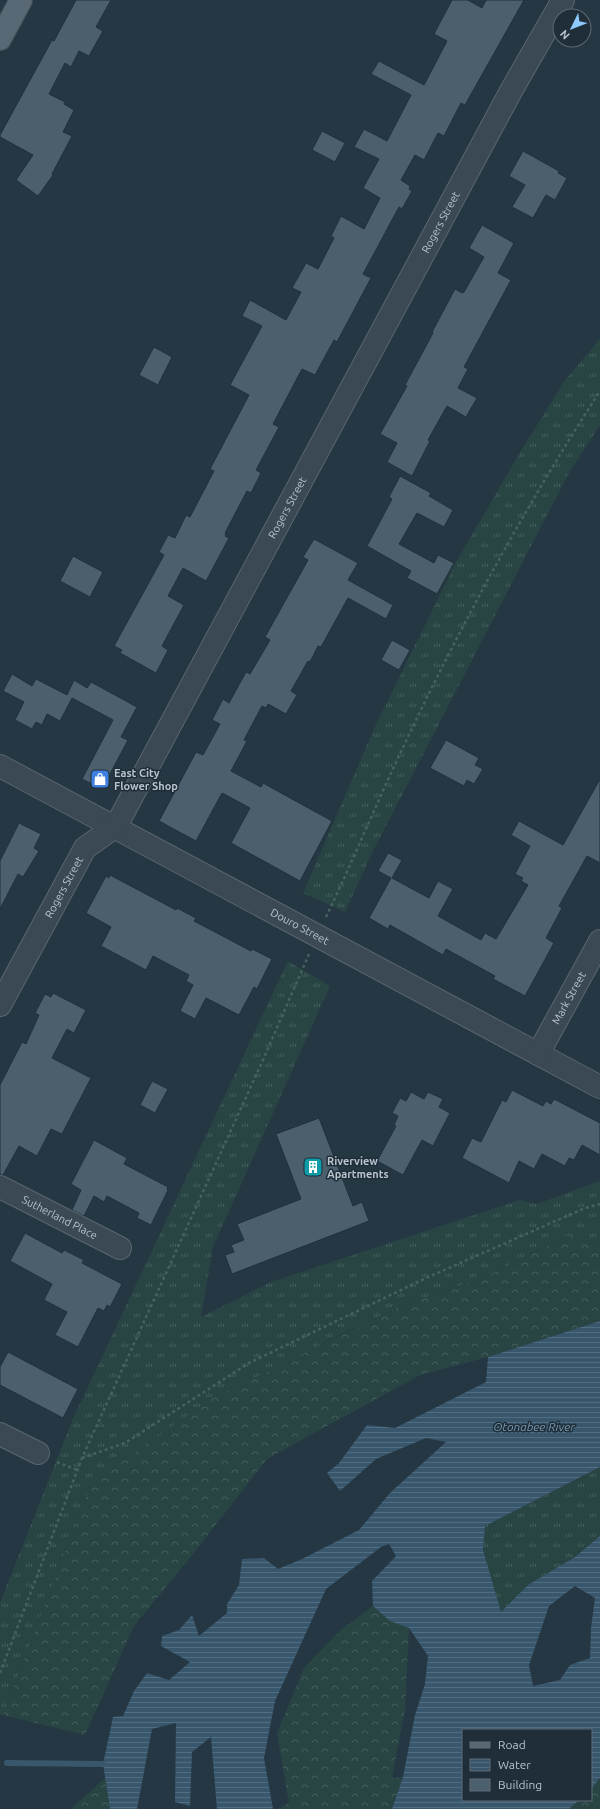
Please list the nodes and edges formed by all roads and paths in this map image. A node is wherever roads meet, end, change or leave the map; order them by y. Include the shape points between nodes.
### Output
1 (21, 0) edge
2 (563, 0) edge
3 (0, 39) edge
4 (600, 391) edge
5 (0, 766) edge
6 (116, 826) junction
7 (318, 935) junction
8 (600, 941) edge
9 (0, 1005) edge
10 (538, 1054) junction
11 (600, 1087) edge
12 (0, 1187) edge
13 (600, 1204) edge
14 (120, 1248) dead end
15 (0, 1434) edge
16 (38, 1453) dead end
17 (82, 1458) junction
18 (0, 1673) edge

1 - 3 main road
2 - 6 street, Rogers Street via 511,91
4 - 7 path via 562,448 508,542 391,772
5 - 6 street, Douro Street
6 - 7 street, Douro Street
6 - 9 street, Rogers Street via 85,848
7 - 10 street, Douro Street
7 - 17 path
8 - 10 street, Mark Street
10 - 11 street, Douro Street
12 - 14 street, Sutherland Place
13 - 17 path via 585,1208 424,1278 249,1363 125,1443
15 - 16 street
17 - 18 path

